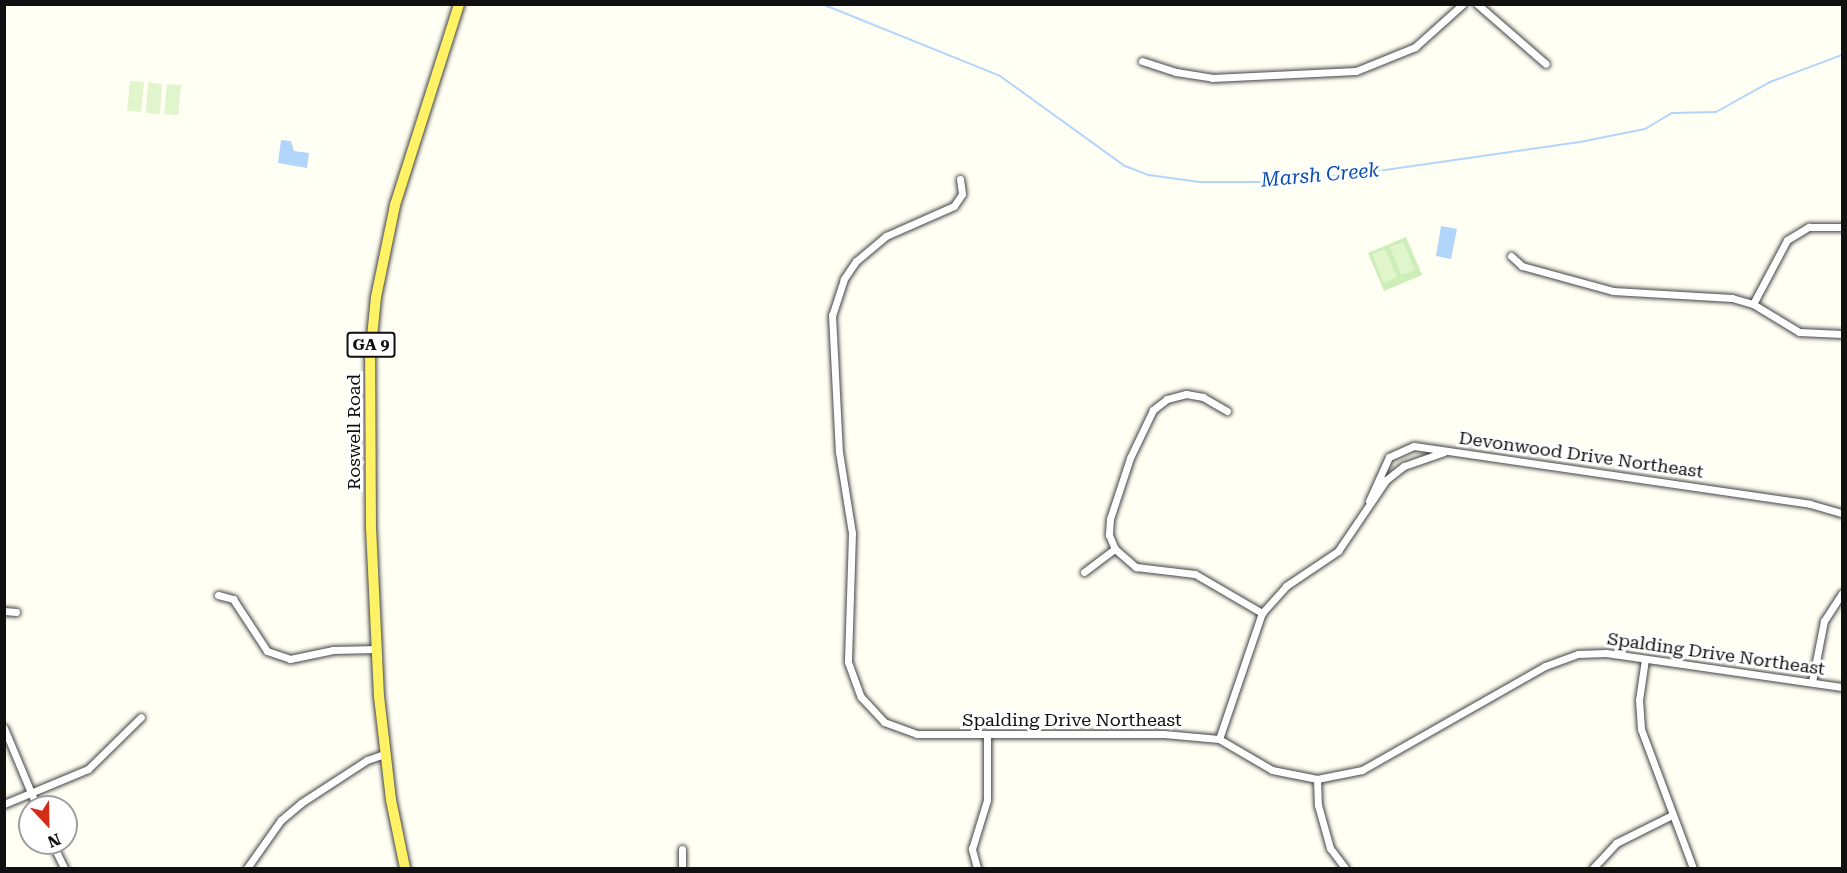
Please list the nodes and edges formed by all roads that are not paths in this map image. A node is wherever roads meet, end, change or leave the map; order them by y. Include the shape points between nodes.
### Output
1 (459, 4) edge
2 (1463, 4) edge
3 (1477, 4) edge
4 (1142, 61) dead end
5 (1546, 64) dead end
6 (960, 179) dead end
7 (1842, 227) edge
8 (1511, 256) dead end
9 (1753, 304) junction
10 (1842, 334) edge
11 (1227, 411) dead end
12 (1449, 450) junction
13 (1370, 501) junction
14 (1842, 513) edge
15 (1115, 549) junction
16 (1084, 572) dead end
17 (1842, 594) edge
18 (218, 595) dead end
19 (4, 610) edge
20 (16, 612) dead end
21 (1262, 613) junction
22 (376, 649) junction
23 (1645, 659) junction
24 (1812, 682) junction
25 (1842, 687) edge
26 (141, 717) dead end
27 (4, 728) edge
28 (987, 735) junction
29 (1219, 739) junction
30 (384, 754) junction
31 (1317, 779) junction
32 (32, 794) junction
33 (4, 804) edge
34 (1672, 815) junction
35 (682, 849) dead end
36 (247, 868) edge
37 (405, 868) edge
38 (682, 868) edge
39 (977, 868) edge
40 (1345, 868) edge
41 (1593, 868) edge
42 (1693, 868) edge

1 - 22 main road, Roswell Road / GA 9 via 395,206 376,297 370,357
2 - 4 street via 1415,47 1356,71 1212,78
3 - 5 street
6 - 28 street, Spalding Drive Northeast via 962,194 954,206 886,236 856,261 836,296 830,334 839,452 852,533 846,640 853,682 871,710 898,729
7 - 9 street via 1809,227 1787,240
8 - 9 street via 1522,266 1613,291 1711,295
9 - 10 street via 1799,332
11 - 15 street via 1210,400 1186,394 1167,399 1153,410 1110,519 1109,534
12 - 13 street, Devonwood Drive Northeast via 1404,466
12 - 13 street via 1414,446 1396,451 1385,463
12 - 14 street, Devonwood Drive Northeast via 1810,504
13 - 21 street, Devonwood Drive Northeast via 1338,551 1286,586
15 - 16 street
15 - 21 street via 1136,567 1182,571 1208,579
17 - 24 street via 1824,621
18 - 22 street via 233,599 267,651 290,659 333,650
19 - 20 street
21 - 29 street, Devonwood Drive Northeast
22 - 30 main road, Roswell Road / GA 9
23 - 24 street, Spalding Drive Northeast
23 - 31 street, Spalding Drive Northeast via 1595,653 1561,659 1362,770
23 - 34 street via 1639,699 1641,729
24 - 25 street, Spalding Drive Northeast
26 - 32 street via 88,770
27 - 32 street
28 - 29 street, Spalding Drive Northeast via 1164,734
28 - 39 street via 987,800 972,849
29 - 31 street, Spalding Drive Northeast via 1272,770
30 - 36 street via 367,760 301,803 281,820
30 - 37 main road, Roswell Road / GA 9
31 - 40 street via 1318,805 1330,848
32 - 33 street
34 - 41 street via 1616,843
34 - 42 street
35 - 38 street

